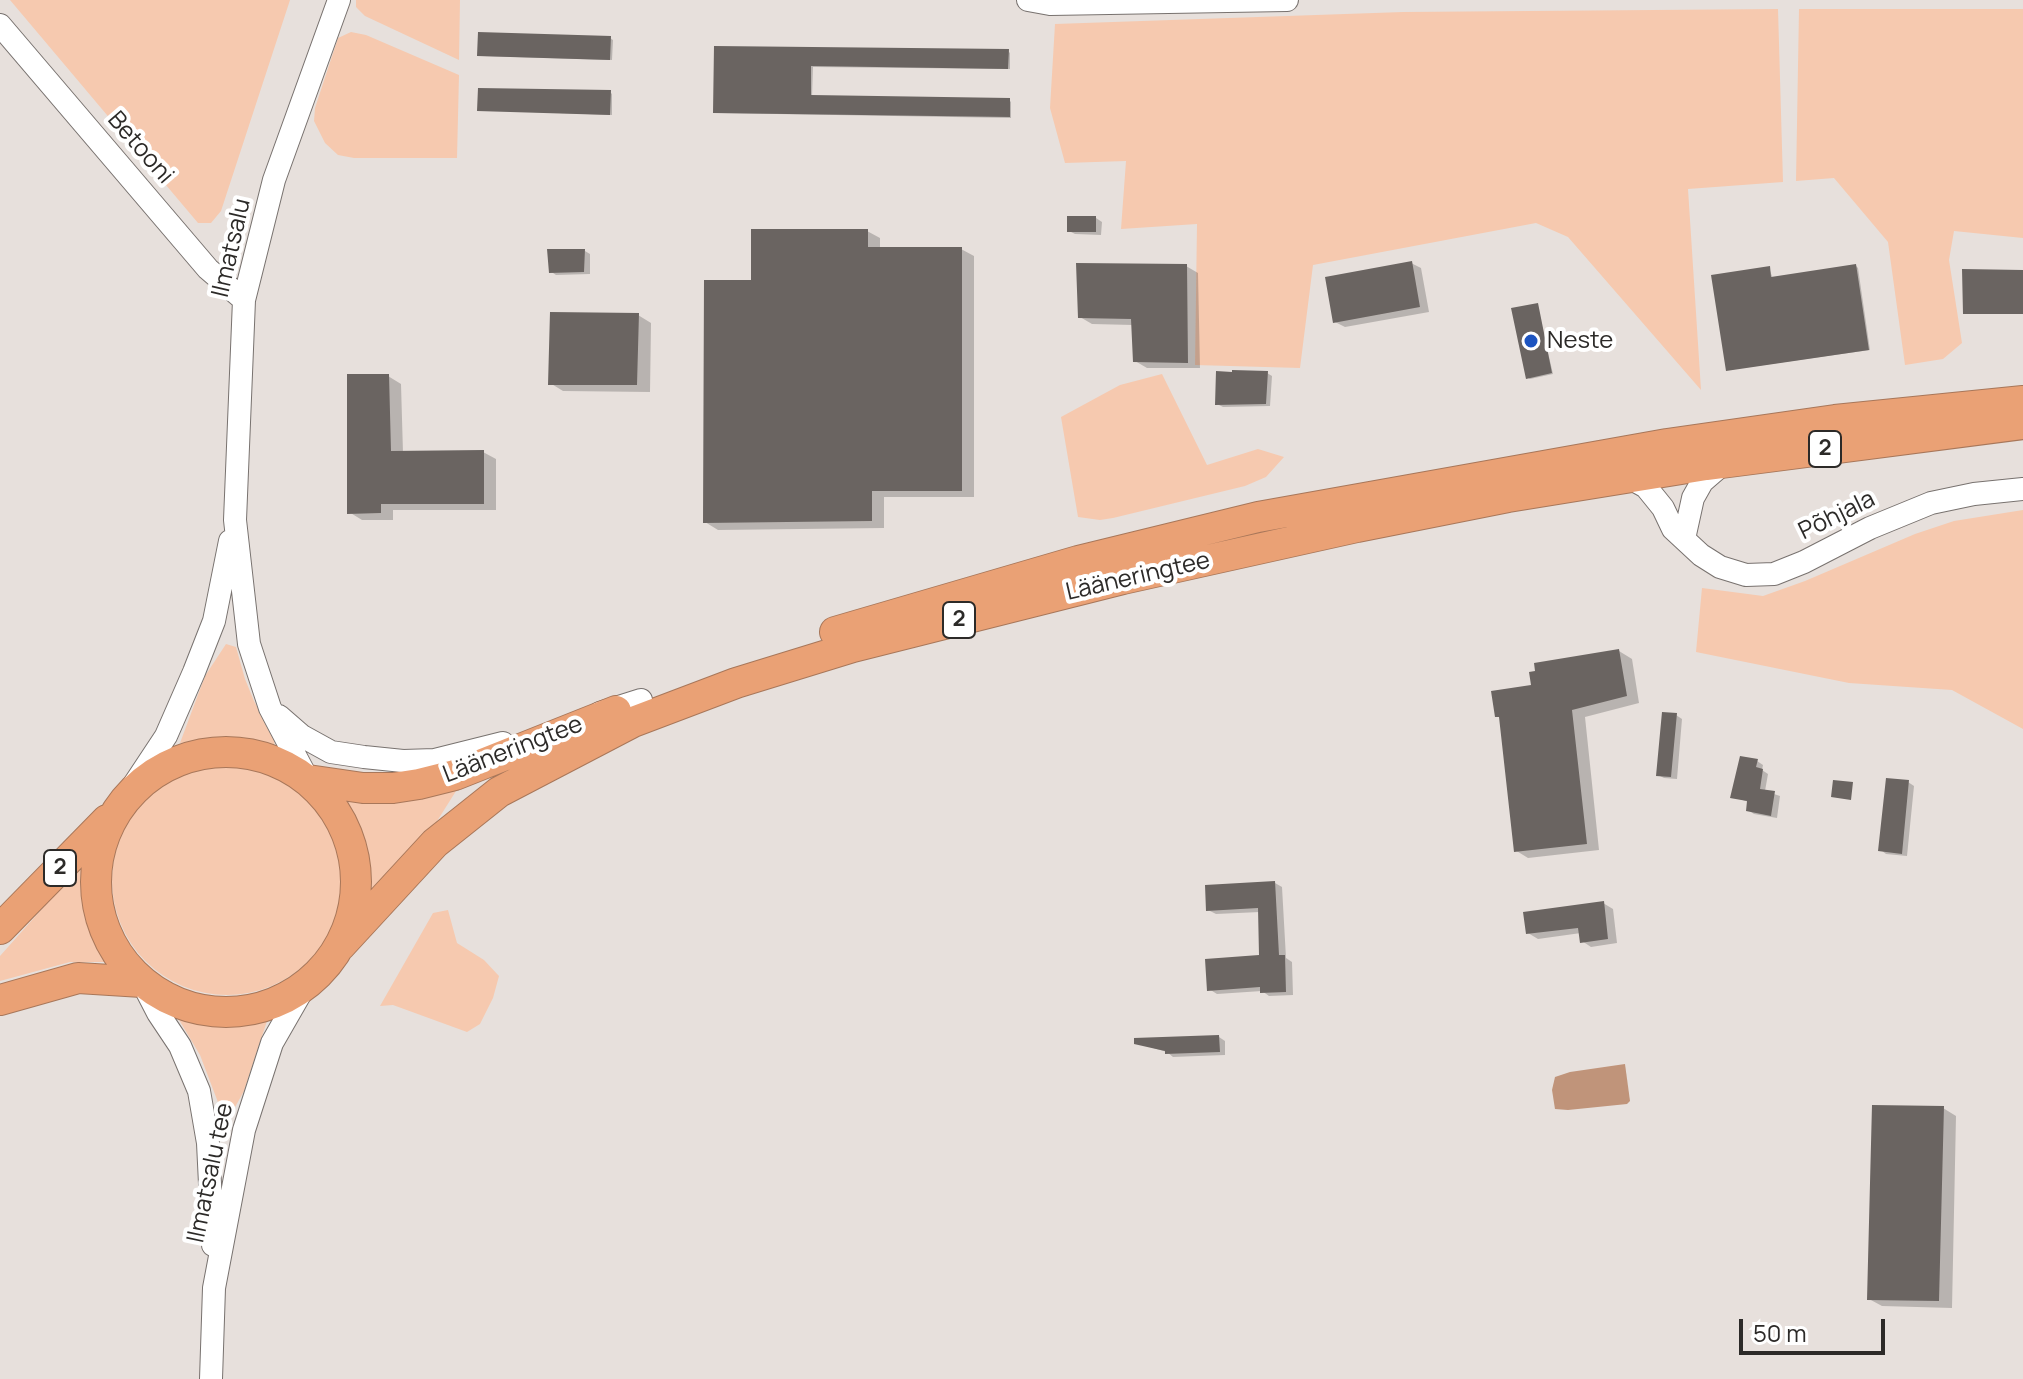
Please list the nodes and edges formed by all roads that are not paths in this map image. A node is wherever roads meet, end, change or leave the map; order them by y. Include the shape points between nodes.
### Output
1 (339, 0) edge
2 (1287, 0) edge
3 (1043, 1) edge
4 (0, 25) edge
5 (244, 300) junction
6 (2023, 401) edge
7 (2023, 424) edge
8 (1724, 463) junction
9 (1628, 477) junction
10 (2023, 489) edge
11 (235, 520) junction
12 (1684, 539) junction
13 (641, 700) junction
14 (270, 708) junction
15 (308, 780) junction
16 (119, 807) junction
17 (0, 929) edge
18 (340, 946) junction
19 (142, 982) junction
20 (303, 989) junction
21 (0, 1000) edge
22 (214, 1288) junction
23 (211, 1379) edge

1 - 5 street, Ilmatsalu via 274,180
2 - 3 street
4 - 5 street, Betooni via 208,269
5 - 11 street, Ilmatsalu
6 - 13 highway, Lääneringtee / 2 via 1667,444 1258,517 890,614
7 - 8 highway, Lääneringtee / 2
8 - 9 highway, Lääneringtee / 2
8 - 12 street via 1693,498
9 - 12 street, Põhjala via 1646,487
9 - 18 highway, Lääneringtee / 2 via 1357,527 1123,579 853,647 736,683 633,722 499,792 435,843
10 - 12 street, Põhjala via 1931,503 1774,574 1746,575 1720,567
11 - 14 street, Ilmatsalu via 249,644
11 - 16 street, Ilmatsalu via 214,621 194,672 166,736
13 - 14 street via 462,755 403,761 331,752
13 - 15 highway, Lääneringtee / 2 via 443,778 393,788
14 - 15 street, Ilmatsalu
15 - 16 highway via 254,754 223,751 165,767
15 - 18 highway via 339,818 357,876 354,912
16 - 17 highway, 2
16 - 19 highway via 104,836 97,899 120,958
18 - 20 highway
19 - 20 highway via 171,1001 204,1011 238,1013 272,1005
19 - 21 highway via 78,978
19 - 22 street via 180,1046 199,1091 208,1143
20 - 22 street, Ilmatsalu tee via 272,1043 244,1130
22 - 23 street, Ilmatsalu tee

